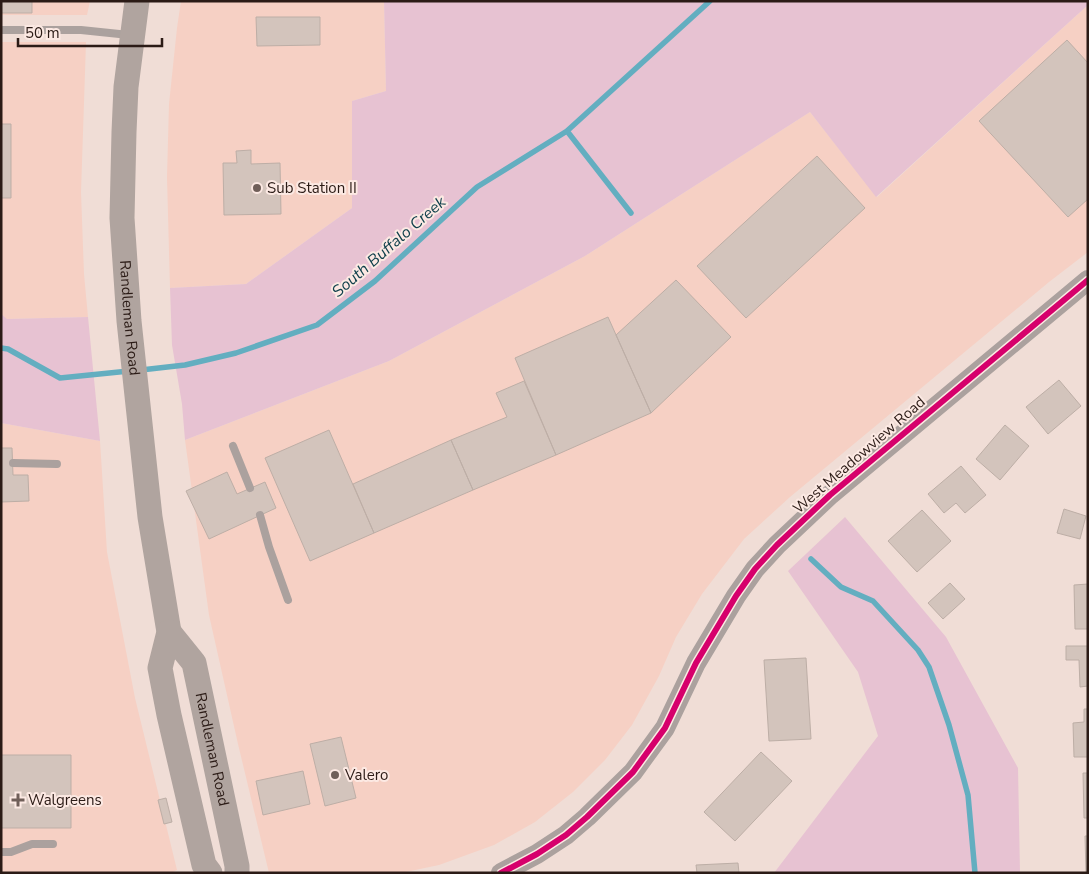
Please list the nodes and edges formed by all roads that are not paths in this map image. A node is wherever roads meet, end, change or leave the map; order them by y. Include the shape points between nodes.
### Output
1 (137, 1) edge
2 (1, 30) edge
3 (131, 35) junction
4 (1088, 280) edge
5 (233, 446) dead end
6 (12, 463) dead end
7 (56, 464) dead end
8 (250, 488) dead end
9 (260, 515) dead end
10 (288, 600) dead end
11 (169, 632) junction
12 (53, 844) dead end
13 (1, 852) edge
14 (210, 873) edge
15 (236, 873) edge
16 (501, 873) edge

1 - 3 main road, Randleman Road
2 - 3 lane via 81,30
3 - 11 main road, Randleman Road via 122,218 150,517
4 - 16 street, West Meadowview Road via 830,495 777,545 755,569 732,603 696,663 665,728 633,772 566,835
5 - 8 lane
6 - 7 lane
9 - 10 lane
11 - 14 main road, Randleman Road via 160,668 204,865
11 - 15 main road, Randleman Road via 194,663
12 - 13 lane via 32,844

